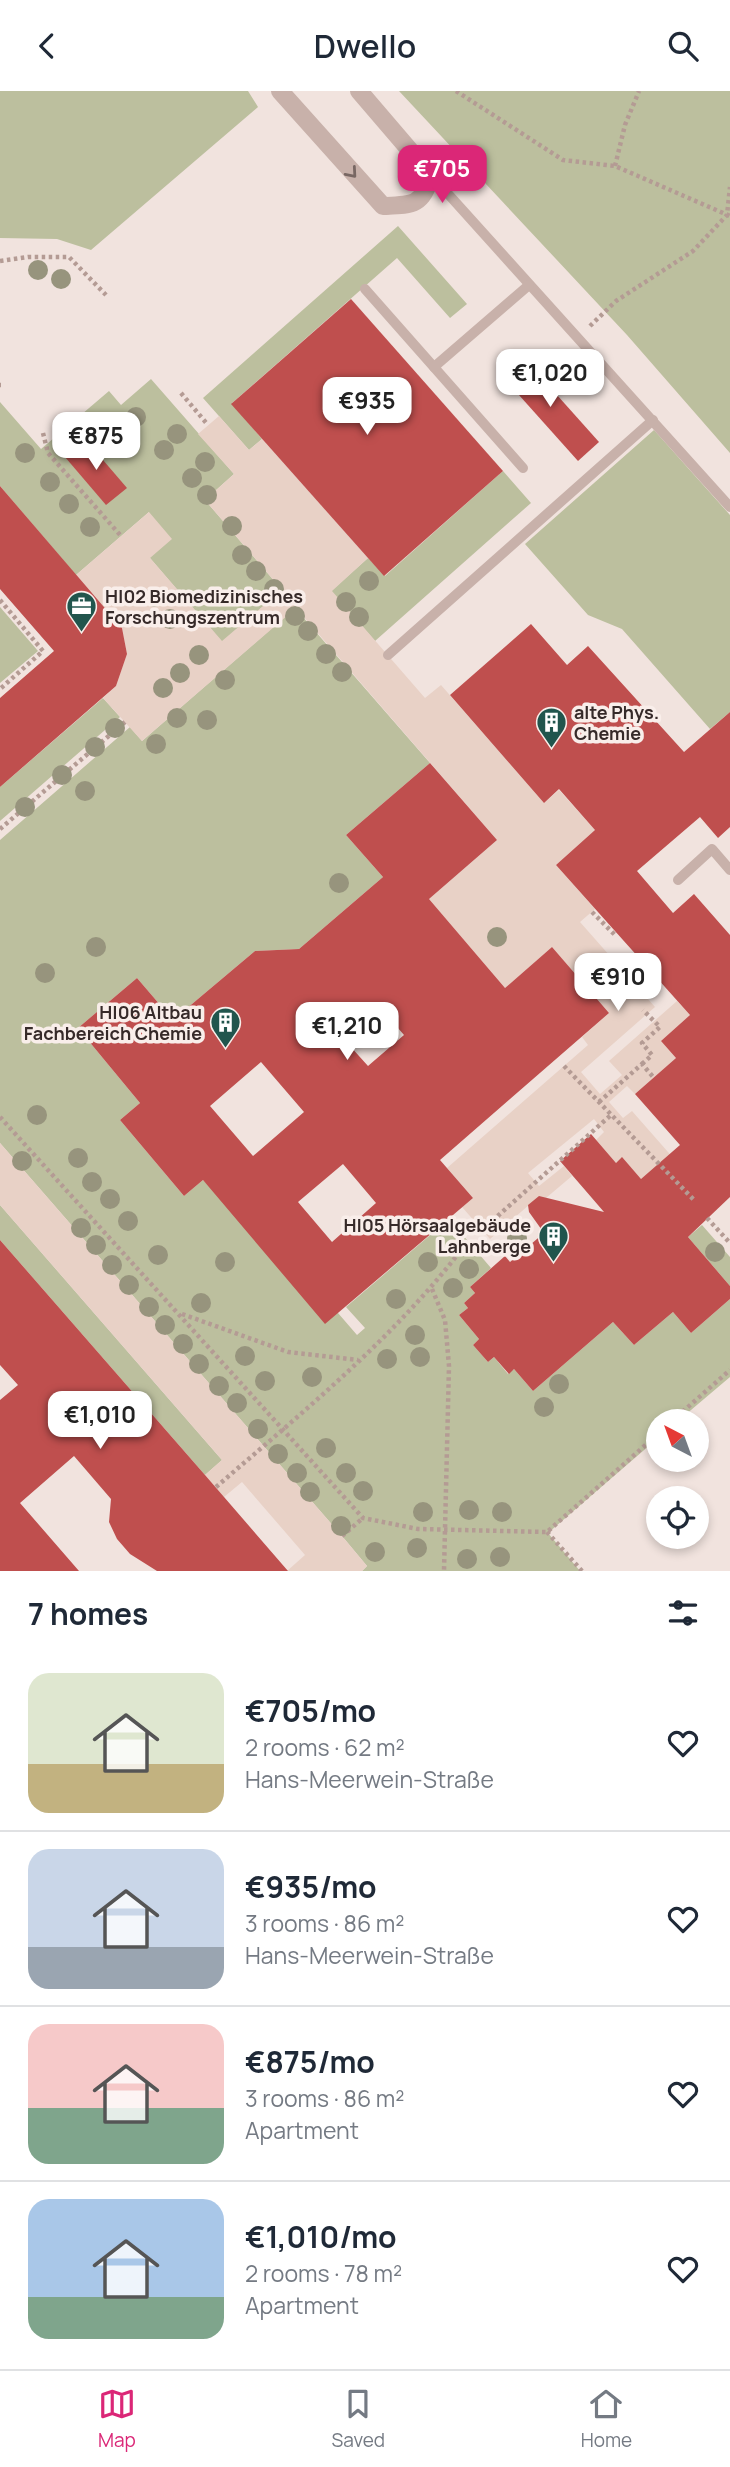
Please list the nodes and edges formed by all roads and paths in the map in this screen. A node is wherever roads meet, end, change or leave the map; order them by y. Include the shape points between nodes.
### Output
1 (280, 91) edge
2 (359, 91) edge
3 (456, 91) edge
4 (639, 91) edge
5 (615, 166) junction
6 (431, 175) junction
7 (730, 187) edge
8 (729, 215) edge
9 (0, 261) edge
10 (529, 285) junction
11 (365, 289) dead end
12 (106, 295) dead end
13 (579, 338) junction
14 (434, 367) junction
15 (181, 393) dead end
16 (653, 421) junction
17 (208, 425) dead end
18 (43, 433) dead end
19 (523, 468) dead end
20 (730, 507) edge
21 (121, 536) dead end
22 (0, 600) edge
23 (388, 655) dead end
24 (0, 689) edge
25 (125, 722) dead end
26 (0, 829) edge
27 (730, 870) edge
28 (678, 880) dead end
29 (592, 912) dead end
30 (615, 935) dead end
31 (643, 1010) dead end
32 (642, 1064) junction
33 (564, 1066) dead end
34 (654, 1078) dead end
35 (599, 1103) junction
36 (611, 1115) junction
37 (0, 1117) edge
38 (695, 1201) dead end
39 (707, 1218) dead end
40 (482, 1230) dead end
41 (468, 1241) dead end
42 (730, 1243) edge
43 (432, 1289) junction
44 (181, 1314) junction
45 (358, 1360) junction
46 (730, 1370) edge
47 (686, 1409) edge
48 (284, 1429) junction
49 (646, 1444) edge
50 (216, 1487) dead end
51 (363, 1518) junction
52 (446, 1529) junction
53 (547, 1532) junction
54 (342, 1536) dead end
55 (444, 1571) edge
56 (582, 1571) edge

1 -> 6 street via 383,206 411,205 426,194
2 - 6 street
3 - 5 path via 563,160
4 - 5 path
5 - 8 path
6 - 10 lane
7 - 8 path
8 - 13 path via 693,251 616,301
9 - 12 path via 69,257
10 - 13 lane
10 - 14 lane
11 - 14 lane
13 - 16 lane
14 - 19 lane
15 - 17 path
16 - 20 lane
16 - 23 lane
18 - 21 path via 48,453
22 - 24 path via 43,651
25 - 26 path
27 - 28 lane via 712,849
29 - 30 path
31 - 32 path via 660,1027 642,1043 652,1055
32 - 34 path
32 - 35 path
33 - 35 path
35 - 36 path
36 - 38 path
36 - 40 path
37 - 44 path
39 - 42 path
41 - 43 path
43 - 45 path
43 - 52 path via 445,1320 449,1366
44 - 45 path via 288,1352
44 - 48 path
45 - 48 path
46 - 47 path
48 - 50 path
48 - 51 path
49 - 53 path
51 - 52 path via 418,1529
51 - 54 path
52 - 53 path
52 - 55 path
53 - 56 path

